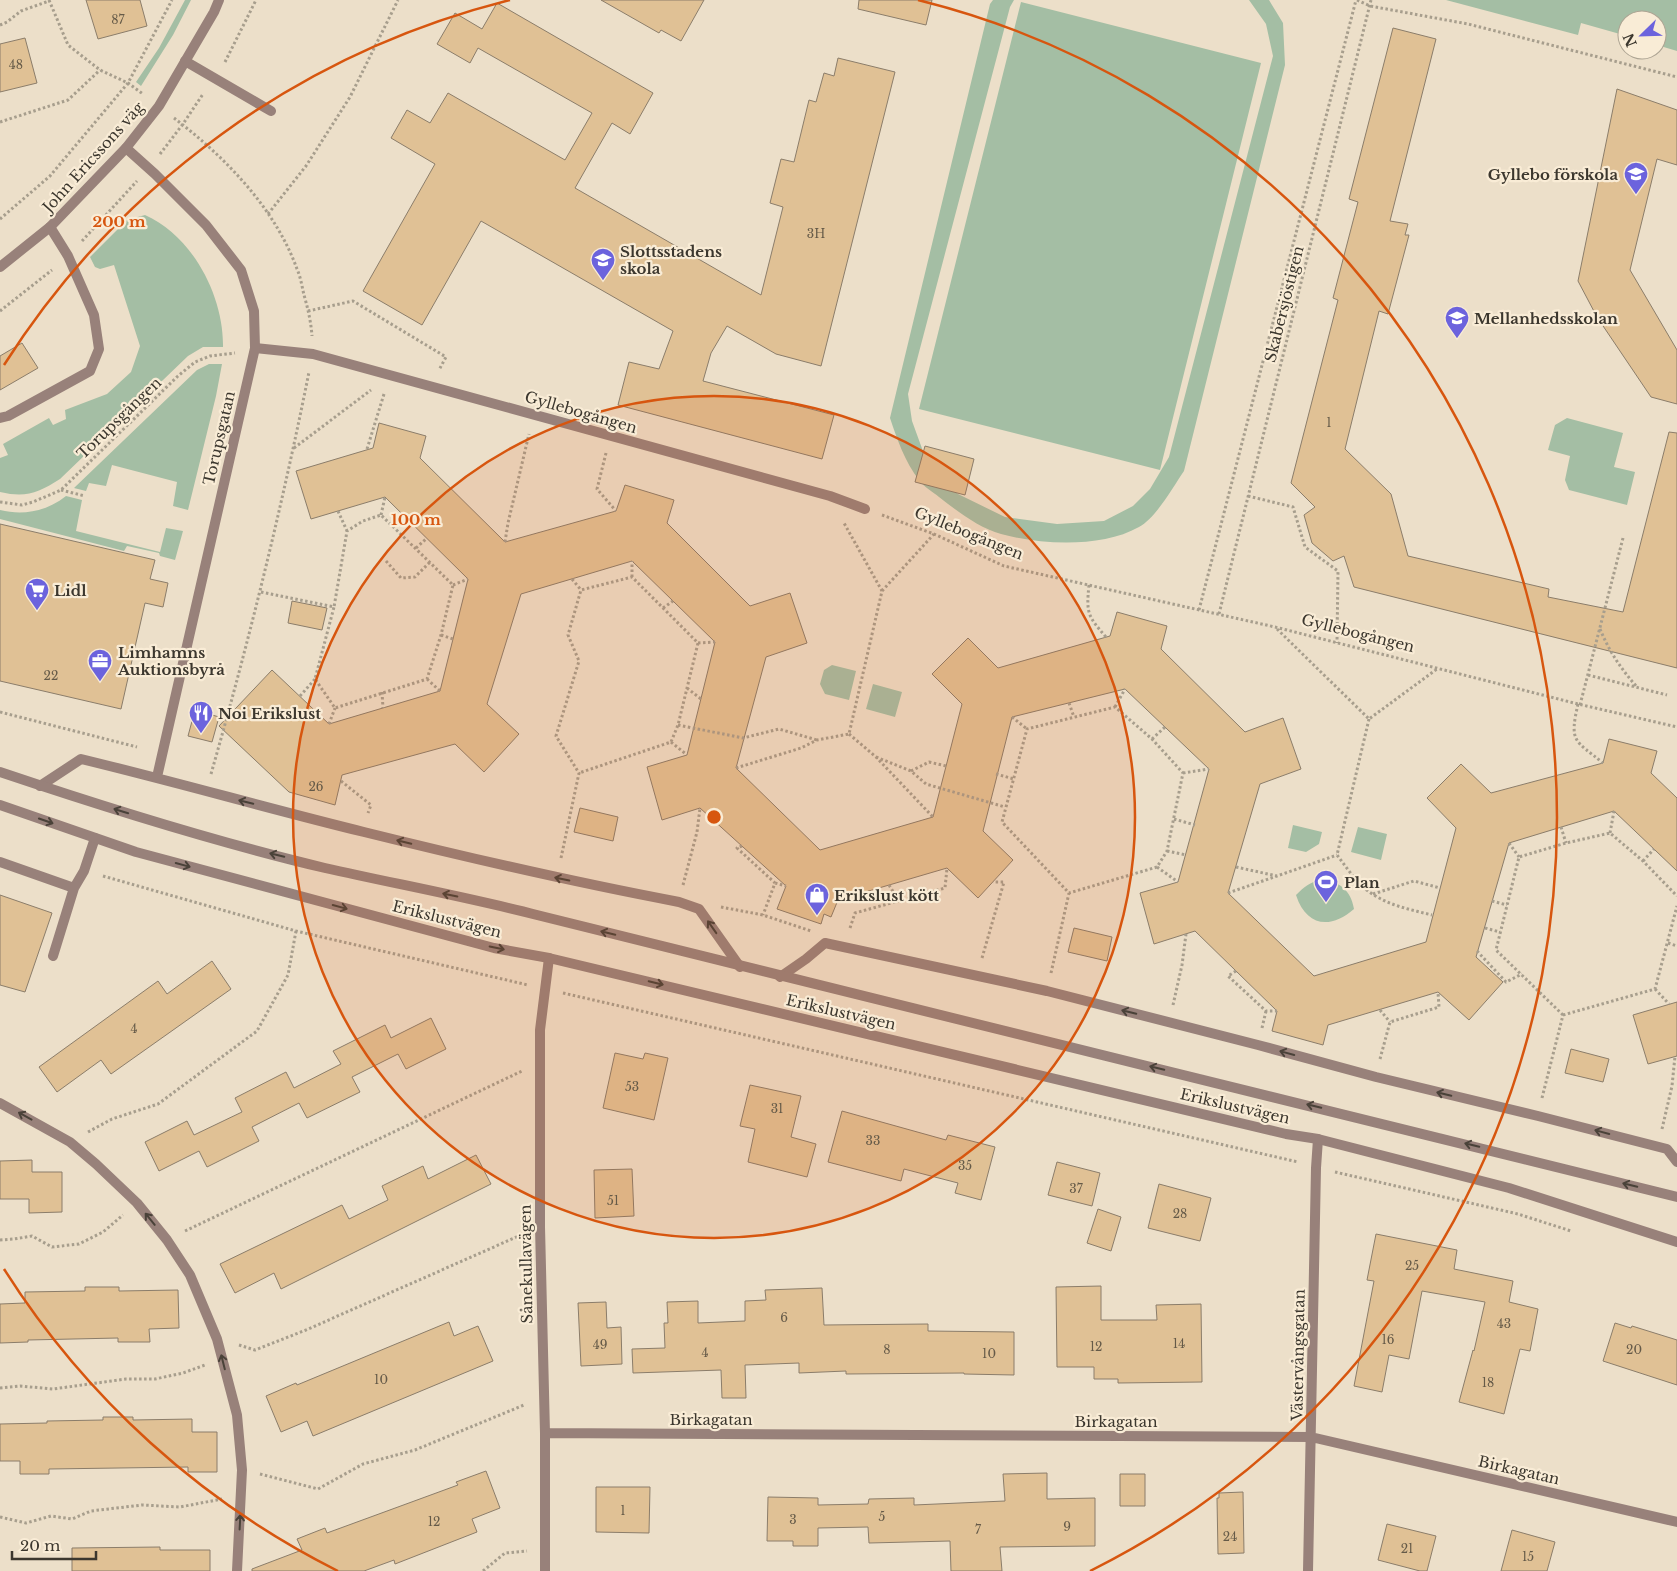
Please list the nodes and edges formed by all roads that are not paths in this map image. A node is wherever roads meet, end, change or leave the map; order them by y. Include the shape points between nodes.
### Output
1 (219, 0) edge
2 (185, 62) junction
3 (271, 111) dead end
4 (126, 148) junction
5 (50, 228) junction
6 (0, 266) edge
7 (255, 348) junction
8 (0, 418) edge
9 (865, 509) road end
10 (0, 772) edge
11 (157, 777) junction
12 (40, 786) junction
13 (0, 805) edge
14 (95, 838) junction
15 (0, 862) edge
16 (74, 888) junction
17 (52, 956) dead end
18 (549, 958) junction
19 (740, 967) junction
20 (780, 977) junction
21 (0, 1103) edge
22 (1318, 1139) junction
23 (1677, 1162) edge
24 (1677, 1197) edge
25 (1677, 1242) edge
26 (545, 1433) junction
27 (1311, 1437) junction
28 (1677, 1522) edge
29 (237, 1571) edge
30 (545, 1571) edge
31 (1308, 1571) edge

1 - 2 street, John Ericssons väg
2 - 3 street
2 - 4 street, John Ericssons väg via 159,106
4 - 5 street, John Ericssons väg
4 - 7 street, Torupsgatan via 206,225 241,270 254,311
5 - 6 street, John Ericssons väg
5 - 8 street via 68,256 94,315 99,349 90,371
7 - 9 street, Gyllebogången via 312,354 393,375 830,496
7 - 11 street, Torupsgatan
10 - 12 street, Erikslustvägen
11 - 12 street via 81,759
19 -> 11 street via 699,909 679,902 556,878 363,832
19 -> 12 street, Erikslustvägen via 196,834
13 -> 14 street, Erikslustvägen
14 - 16 street
14 -> 18 street, Erikslustvägen via 165,860 494,948
15 - 16 street
16 - 17 street
18 -> 22 street, Erikslustvägen
18 - 26 street, Sånekullavägen via 540,1030
19 - 20 street, Erikslustvägen
23 -> 20 street, Erikslustvägen via 1667,1149 1376,1078 1047,991 825,943
24 -> 20 street, Erikslustvägen
29 -> 21 street via 242,1470 236,1415 217,1338 190,1275 137,1203 70,1142
22 - 25 street, Erikslustvägen via 1509,1188
22 - 27 street, Västervångsgatan
26 - 27 street, Birkagatan
26 - 30 street, Sånekullavägen
27 - 28 street, Birkagatan
27 - 31 street, Västervångsgatan

